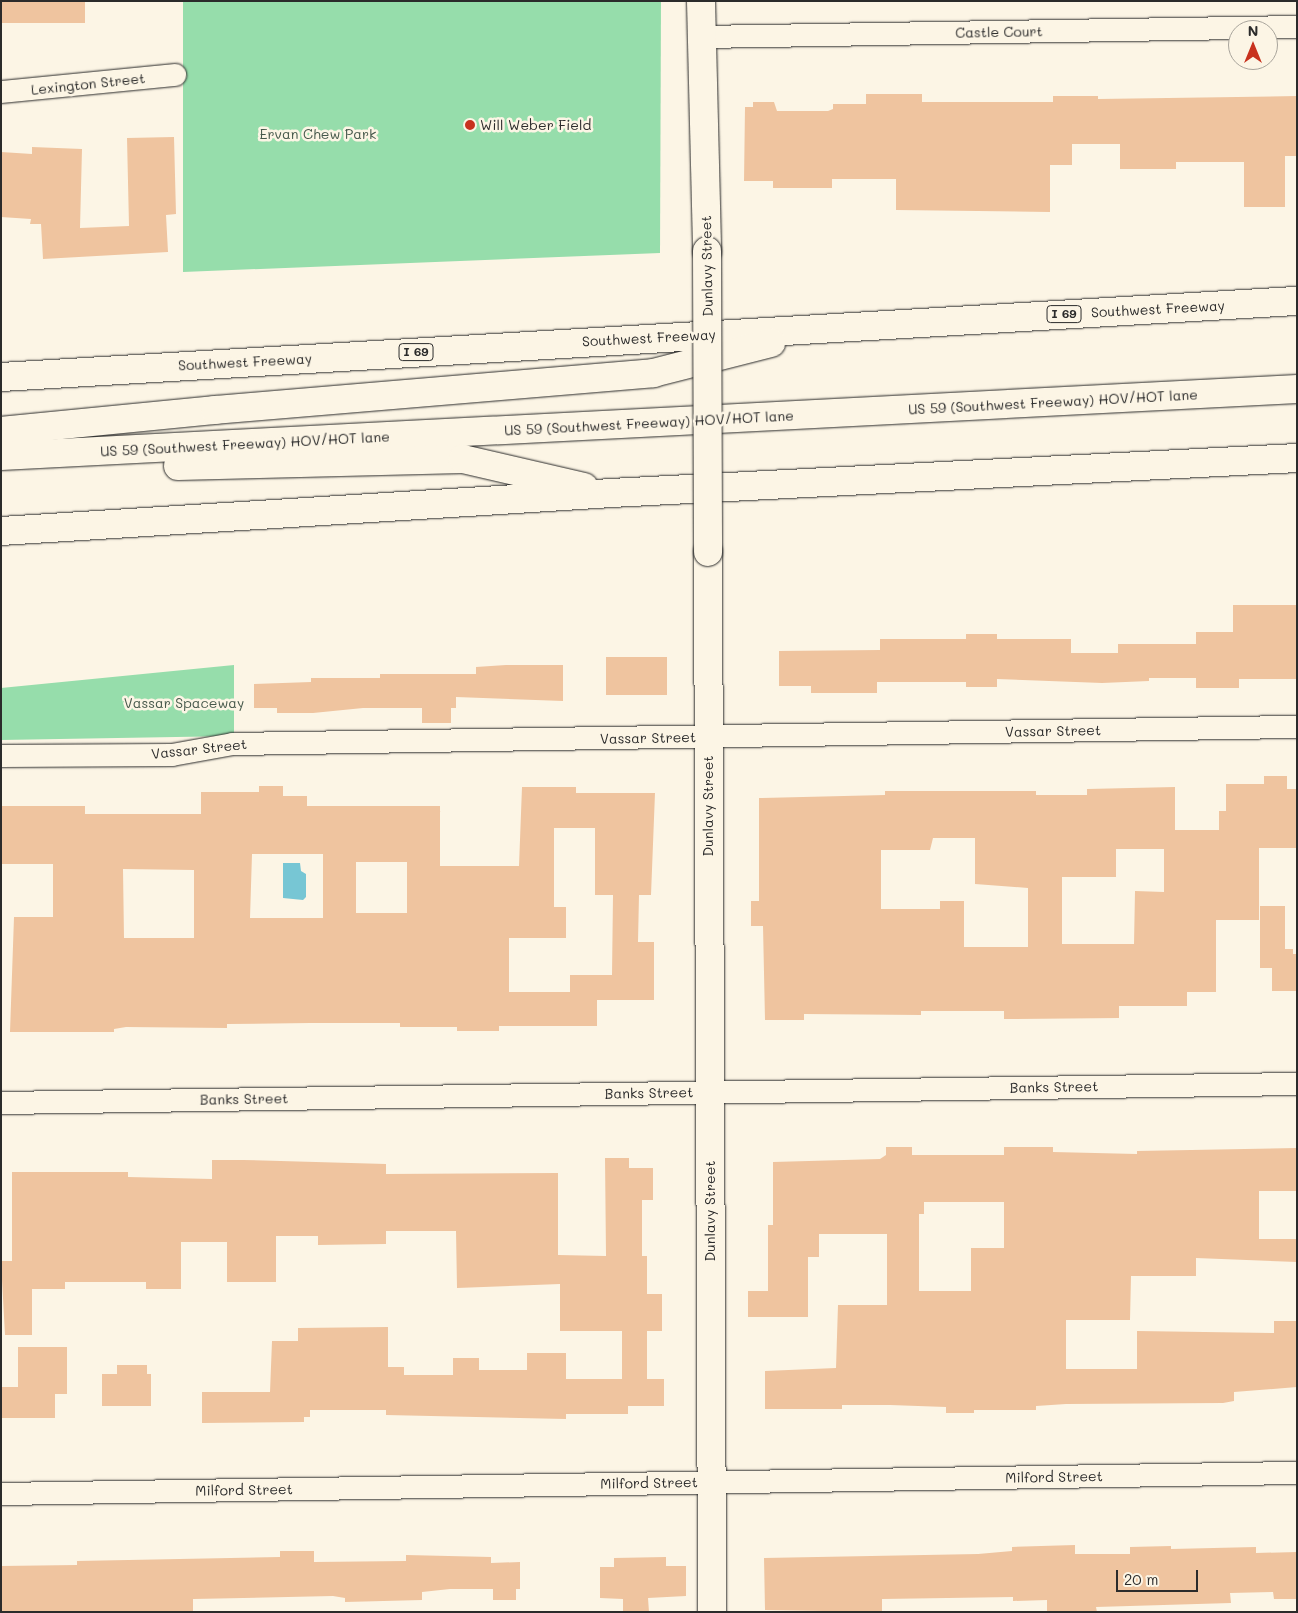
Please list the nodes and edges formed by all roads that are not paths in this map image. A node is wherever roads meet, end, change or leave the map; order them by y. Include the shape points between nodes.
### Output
1 (701, 1) edge
2 (1297, 27) edge
3 (702, 37) junction
4 (175, 75) dead end
5 (1, 92) edge
6 (1297, 301) edge
7 (830, 327) junction
8 (1, 377) edge
9 (1297, 389) edge
10 (1, 432) edge
11 (1, 456) edge
12 (1297, 458) edge
13 (1, 470) edge
14 (610, 493) junction
15 (1, 531) edge
16 (1297, 727) edge
17 (708, 737) junction
18 (1, 756) edge
19 (1297, 1084) edge
20 (710, 1092) junction
21 (1, 1103) edge
22 (1297, 1473) edge
23 (712, 1482) junction
24 (1, 1494) edge
25 (712, 1612) edge

1 - 3 main road, Dunlavy Street
2 - 3 street, Castle Court
3 - 17 main road, Dunlavy Street, bridge via 707,251
4 - 5 street, Lexington Street
6 - 7 main road, Southwest Freeway / I 69
7 - 8 main road, Southwest Freeway / I 69
7 - 10 main road via 653,373 215,410
9 - 11 main road, US 59 (Southwest Freeway) HOV/HOT lane
12 - 14 main road
13 - 14 main road via 463,459
14 - 15 main road
16 - 17 street, Vassar Street
17 - 18 street, Vassar Street via 233,744 172,755
17 - 20 main road, Dunlavy Street
19 - 20 street, Banks Street
20 - 21 street, Banks Street
20 - 23 main road, Dunlavy Street
22 - 23 street, Milford Street
23 - 24 street, Milford Street
23 - 25 main road, Dunlavy Street

